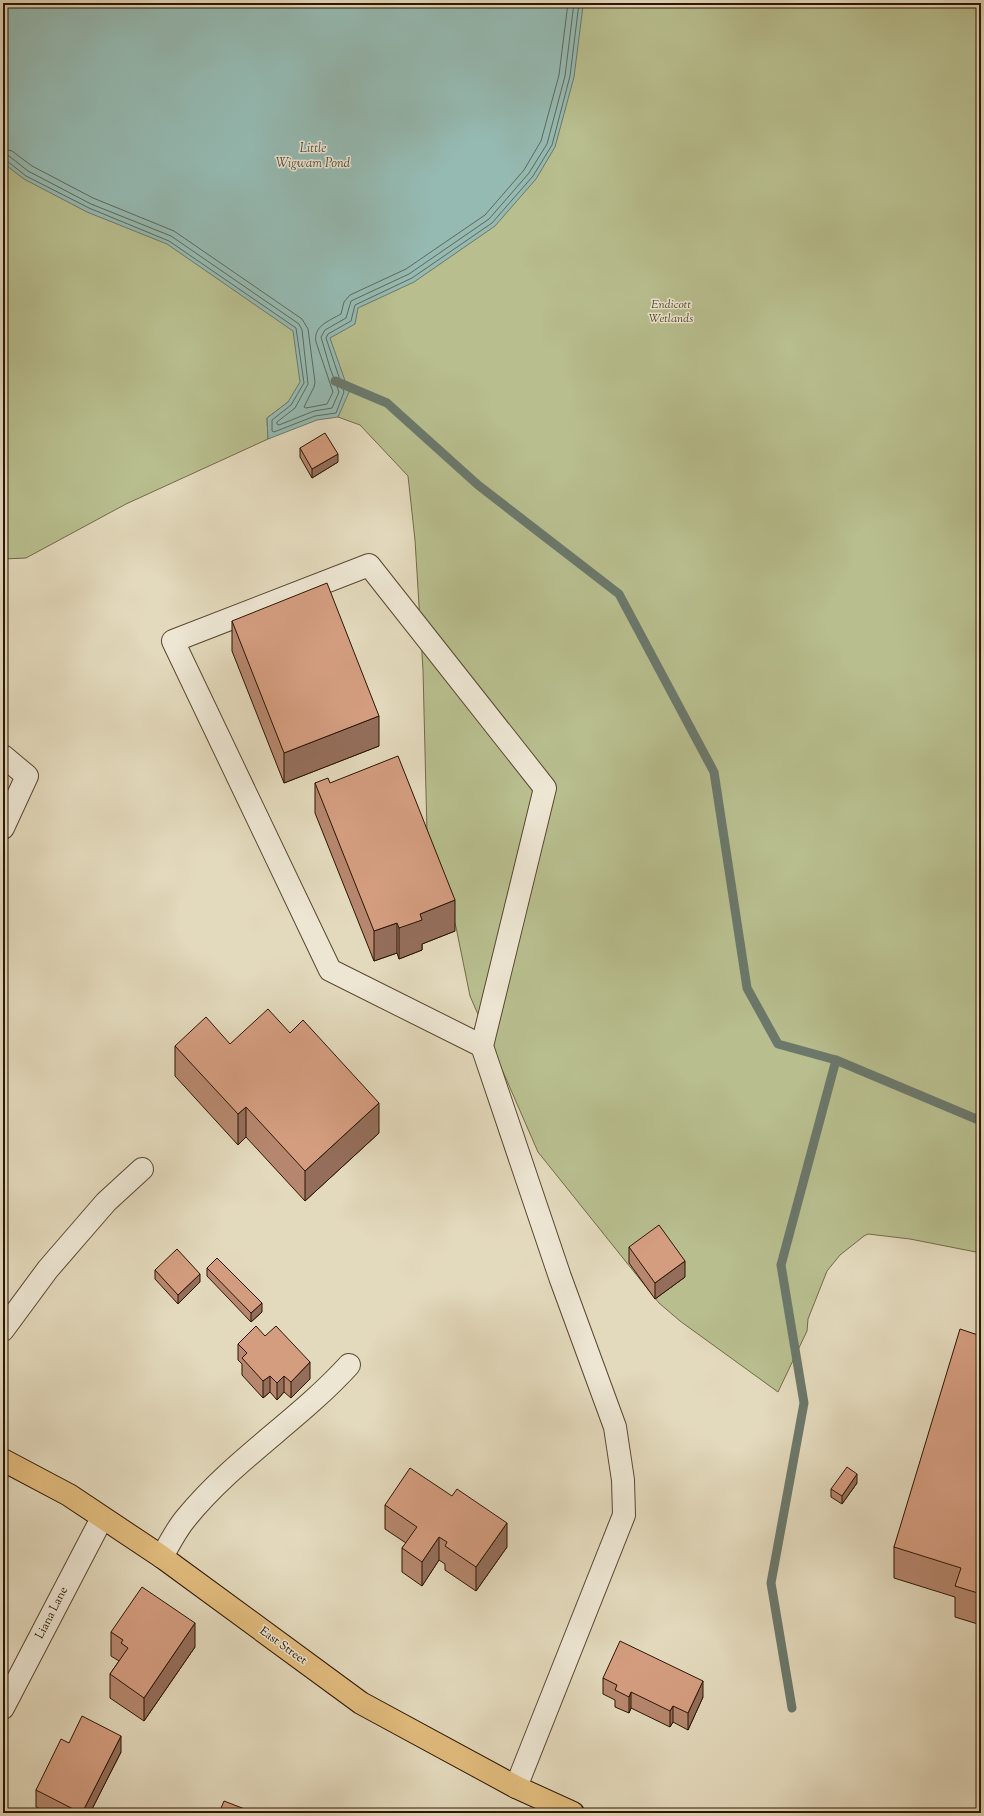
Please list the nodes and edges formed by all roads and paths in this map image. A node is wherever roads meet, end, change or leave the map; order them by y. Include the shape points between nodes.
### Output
1 (3, 756) edge
2 (3, 828) edge
3 (482, 1046) junction
4 (142, 1169) dead end
5 (3, 1330) edge
6 (349, 1364) dead end
7 (3, 1460) edge
8 (102, 1518) junction
9 (162, 1557) junction
10 (3, 1708) edge
11 (516, 1787) junction
12 (573, 1813) edge

1 - 2 street via 27,776
3 - 3 street via 545,788 369,565 173,641 330,970
3 - 11 street via 560,1277 615,1427 623,1480 624,1515
4 - 5 street via 106,1202 53,1264
6 - 9 street via 331,1384 214,1487 185,1519
7 - 8 main road, East Street via 68,1495
8 - 9 main road, East Street
8 - 10 street, Liana Lane
9 - 11 main road, East Street via 361,1703
11 - 12 main road, East Street

